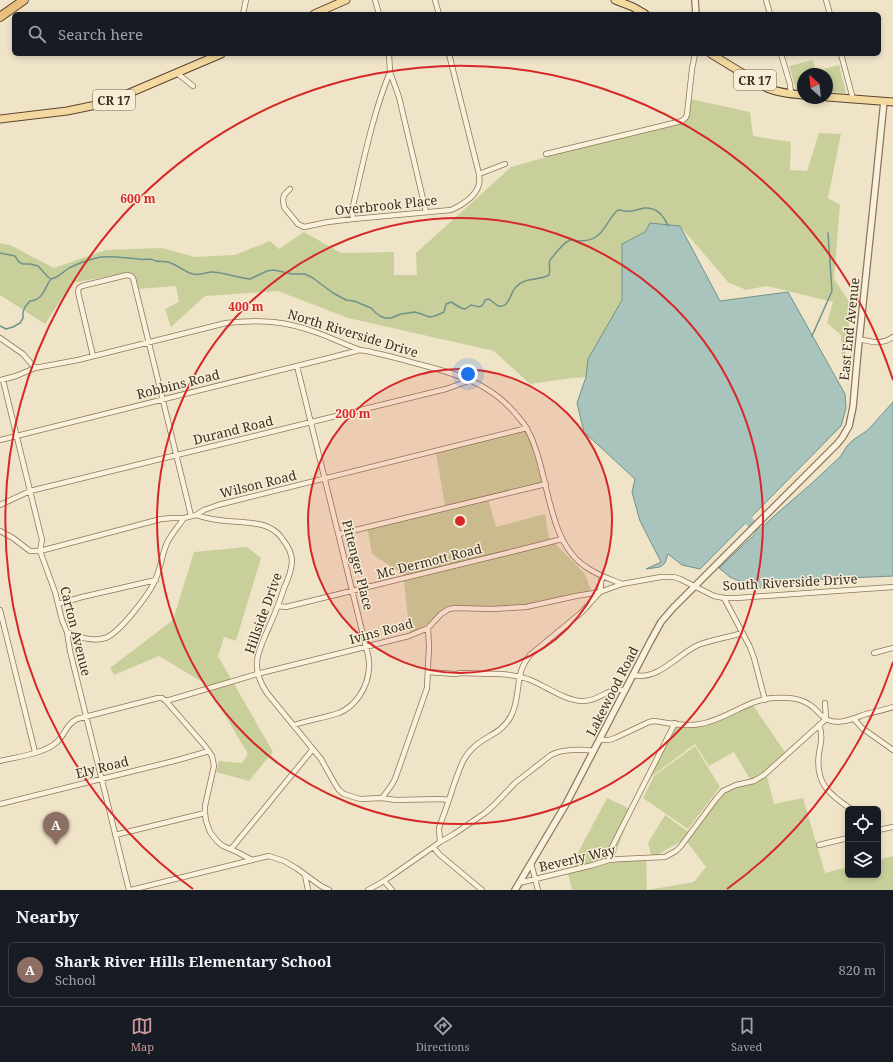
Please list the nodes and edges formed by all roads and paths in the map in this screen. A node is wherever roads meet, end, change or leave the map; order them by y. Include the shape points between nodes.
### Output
1 (24, 0) edge
2 (246, 0) edge
3 (346, 0) edge
4 (375, 0) edge
5 (435, 0) edge
6 (615, 0) edge
7 (695, 0) edge
8 (766, 0) edge
9 (826, 0) edge
10 (633, 4) edge
11 (243, 12) edge
12 (319, 12) edge
13 (378, 12) edge
14 (438, 12) edge
15 (643, 12) edge
16 (696, 12) edge
17 (769, 12) edge
18 (829, 12) edge
19 (0, 17) edge
20 (216, 56) edge
21 (389, 56) edge
22 (450, 56) edge
23 (695, 56) edge
24 (714, 56) edge
25 (782, 56) edge
26 (842, 56) edge
27 (390, 72) junction
28 (177, 73) junction
29 (193, 86) dead end
30 (791, 94) junction
31 (797, 94) edge
32 (833, 97) edge
33 (853, 99) junction
34 (884, 101) junction
35 (893, 102) edge
36 (0, 120) edge
37 (546, 154) dead end
38 (504, 164) dead end
39 (479, 174) junction
40 (290, 189) dead end
41 (426, 212) junction
42 (353, 219) junction
43 (893, 337) edge
44 (0, 338) edge
45 (859, 339) junction
46 (149, 342) junction
47 (360, 350) junction
48 (93, 356) junction
49 (297, 366) junction
50 (35, 368) junction
51 (1, 380) edge
52 (471, 380) junction
53 (163, 400) junction
54 (311, 422) junction
55 (527, 428) junction
56 (17, 436) junction
57 (0, 440) edge
58 (177, 456) junction
59 (325, 478) junction
60 (546, 484) junction
61 (30, 491) junction
62 (0, 505) edge
63 (196, 515) junction
64 (190, 516) junction
65 (184, 518) junction
66 (758, 523) joint
67 (0, 532) edge
68 (339, 534) junction
69 (562, 539) junction
70 (40, 551) junction
71 (602, 576) junction
72 (156, 580) junction
73 (622, 584) junction
74 (695, 587) junction
75 (893, 587) edge
76 (353, 591) junction
77 (600, 592) junction
78 (724, 598) junction
79 (58, 604) junction
80 (278, 606) junction
81 (0, 610) edge
82 (428, 628) junction
83 (67, 632) junction
84 (743, 633) junction
85 (366, 647) junction
86 (893, 648) edge
87 (874, 653) dead end
88 (428, 672) junction
89 (258, 674) junction
90 (633, 676) junction
91 (520, 677) junction
92 (625, 690) junction
93 (764, 700) junction
94 (166, 701) junction
95 (825, 703) dead end
96 (893, 707) edge
97 (86, 716) junction
98 (826, 719) junction
99 (854, 719) junction
100 (675, 724) junction
101 (294, 725) junction
102 (819, 725) junction
103 (600, 740) junction
104 (313, 749) junction
105 (893, 750) edge
106 (209, 751) junction
107 (594, 751) junction
108 (35, 752) junction
109 (0, 761) edge
110 (101, 779) junction
111 (382, 798) junction
112 (449, 800) junction
113 (0, 804) edge
114 (847, 806) edge
115 (204, 813) junction
116 (893, 827) edge
117 (881, 829) edge
118 (115, 835) junction
119 (845, 839) edge
120 (440, 842) junction
121 (819, 845) dead end
122 (434, 847) junction
123 (231, 849) junction
124 (252, 860) junction
125 (609, 860) junction
126 (531, 863) junction
127 (305, 875) junction
128 (535, 879) junction
129 (384, 881) junction
130 (519, 883) junction
131 (130, 890) edge
132 (308, 890) edge
133 (329, 890) edge
134 (368, 890) edge
135 (392, 890) edge
136 (482, 890) edge
137 (514, 890) edge
138 (538, 890) edge

1 - 19 highway
2 - 11 street
3 - 12 main road
4 - 13 street
5 - 14 street
6 - 10 main road
7 - 16 street
8 - 17 street
9 - 18 street
10 - 15 main road
20 - 28 main road, CR 17
21 - 27 street
22 - 39 street
23 - 37 street via 687,114 683,120
24 - 30 main road, CR 17 via 767,88
25 - 30 street
26 - 33 street
27 - 41 street via 399,97
27 - 42 street via 375,115 352,210
28 - 29 street
28 - 36 main road, CR 17 via 94,106
30 - 31 main road, CR 17
32 - 33 main road
33 - 34 main road
34 - 35 main road
34 - 45 street, East End Avenue
38 - 39 street
39 - 41 street, Overbrook Place via 477,188 464,203 451,210
40 - 42 street, Overbrook Place via 284,195 284,206 298,224 304,227
41 - 42 street, Overbrook Place
43 - 45 street via 879,343
44 - 50 street via 23,354
45 - 66 street, East End Avenue via 853,407 846,432
46 - 47 street, North Riverside Drive via 226,323 262,321 303,328
46 - 48 street, North Riverside Drive
46 - 48 street via 131,276 82,286 78,290
46 - 53 street
47 - 49 street, Robbins Road
47 - 52 street, North Riverside Drive
48 - 50 street, North Riverside Drive
49 - 53 street, Robbins Road
49 - 54 street, Pittenger Place
50 - 51 street, North Riverside Drive
51 - 56 street, Carton Avenue
52 - 54 street, Durand Road via 446,389
52 - 55 street, North Riverside Drive via 505,402
53 - 56 street, Robbins Road
53 - 58 street
54 - 58 street, Durand Road
54 - 59 street, Pittenger Place
55 - 59 street, Wilson Road
55 - 60 street, North Riverside Drive
56 - 57 street, Robbins Road
56 - 61 street, Carton Avenue
58 - 61 street, Durand Road
58 - 64 street
59 - 63 street, Wilson Road via 218,505
59 - 68 street, Pittenger Place
60 - 68 street
60 - 69 street, North Riverside Drive
61 - 62 street, Durand Road
61 - 70 street, Carton Avenue via 42,540
63 - 64 street, Wilson Road
63 - 80 street, Hillside Drive via 262,524 280,536 290,552 292,561
64 - 65 street, Wilson Road
65 - 70 street, Wilson Road via 161,519
65 - 72 street via 168,542
66 - 74 street, Lakewood Road
67 - 70 street via 30,550
68 - 76 street, Pittenger Place
69 - 71 street, North Riverside Drive via 576,559
69 - 76 street, Mc Dermott Road
70 - 79 street, Carton Avenue
71 - 73 street, North Riverside Drive
71 - 77 street
72 - 79 street
72 - 83 street via 128,618 109,636 93,640
73 - 74 street, South Riverside Drive via 668,576
73 - 77 street, Ivins Road
74 - 78 street, South Riverside Drive
74 - 90 street, Lakewood Road via 661,622
75 - 78 street, South Riverside Drive
76 - 80 street, Mc Dermott Road via 286,607
76 - 85 street, Pittenger Place
77 - 82 street, Ivins Road via 514,608 449,609
77 - 91 street via 582,612 530,655 522,667
78 - 84 street
79 - 83 street, Carton Avenue
80 - 89 street, Hillside Drive via 258,657
81 - 108 street
82 - 85 street, Ivins Road via 409,636
82 - 88 street
83 - 97 street, Carton Avenue
84 - 90 street via 698,646 666,667 646,676
84 - 93 street via 754,658
85 - 89 street, Ivins Road
85 - 101 street, Pittenger Place via 369,661 368,676 364,688 354,702 338,713
86 - 87 street
88 - 91 street
88 - 111 street via 426,690 403,756 391,786
89 - 94 street, Ivins Road
89 - 101 street, Hillside Drive via 267,693
90 - 92 street, Lakewood Road
91 - 92 street via 580,701 614,690
91 - 112 street via 516,702 510,717 504,727 476,745 465,756
92 - 103 street, Lakewood Road
93 - 98 street via 800,699
93 - 100 street via 700,724
94 - 97 street, Ivins Road via 158,698
94 - 106 street
95 - 98 street
96 - 99 street
97 - 108 street, Ivins Road via 72,721 56,743
97 - 110 street, Carton Avenue
98 - 99 street via 842,722
98 - 102 street, Beverly Way
99 - 105 street via 862,728
100 - 103 street via 649,722 615,738
100 - 125 street via 610,851
101 - 104 street, Hillside Drive
102 - 114 street via 822,733 818,762 821,780 829,793
102 - 125 street, Beverly Way via 764,775 723,791 681,846 670,855
103 - 107 street, Lakewood Road
104 - 111 street, Hillside Drive via 344,794 360,799
104 - 123 street
106 - 110 street, Ely Road
106 - 115 street via 214,766
107 - 120 street via 557,752 551,755 515,783 485,813
107 - 126 street, Lakewood Road
108 - 109 street, Ivins Road
110 - 113 street, Ely Road
110 - 118 street, Carton Avenue
111 - 112 street, Hillside Drive
112 - 120 street via 439,828
115 - 118 street
115 - 123 street via 213,837
116 - 117 street
118 - 131 street, Carton Avenue
119 - 121 street
120 - 122 street
122 - 129 street
122 - 136 street
123 - 124 street
124 - 127 street via 271,857 290,864
124 - 131 street
125 - 128 street, Beverly Way
126 - 128 street
126 - 130 street, Lakewood Road
127 - 132 street
127 - 133 street
128 - 130 street, Beverly Way
128 - 138 street
129 - 134 street
129 - 135 street
130 - 137 street, Lakewood Road

